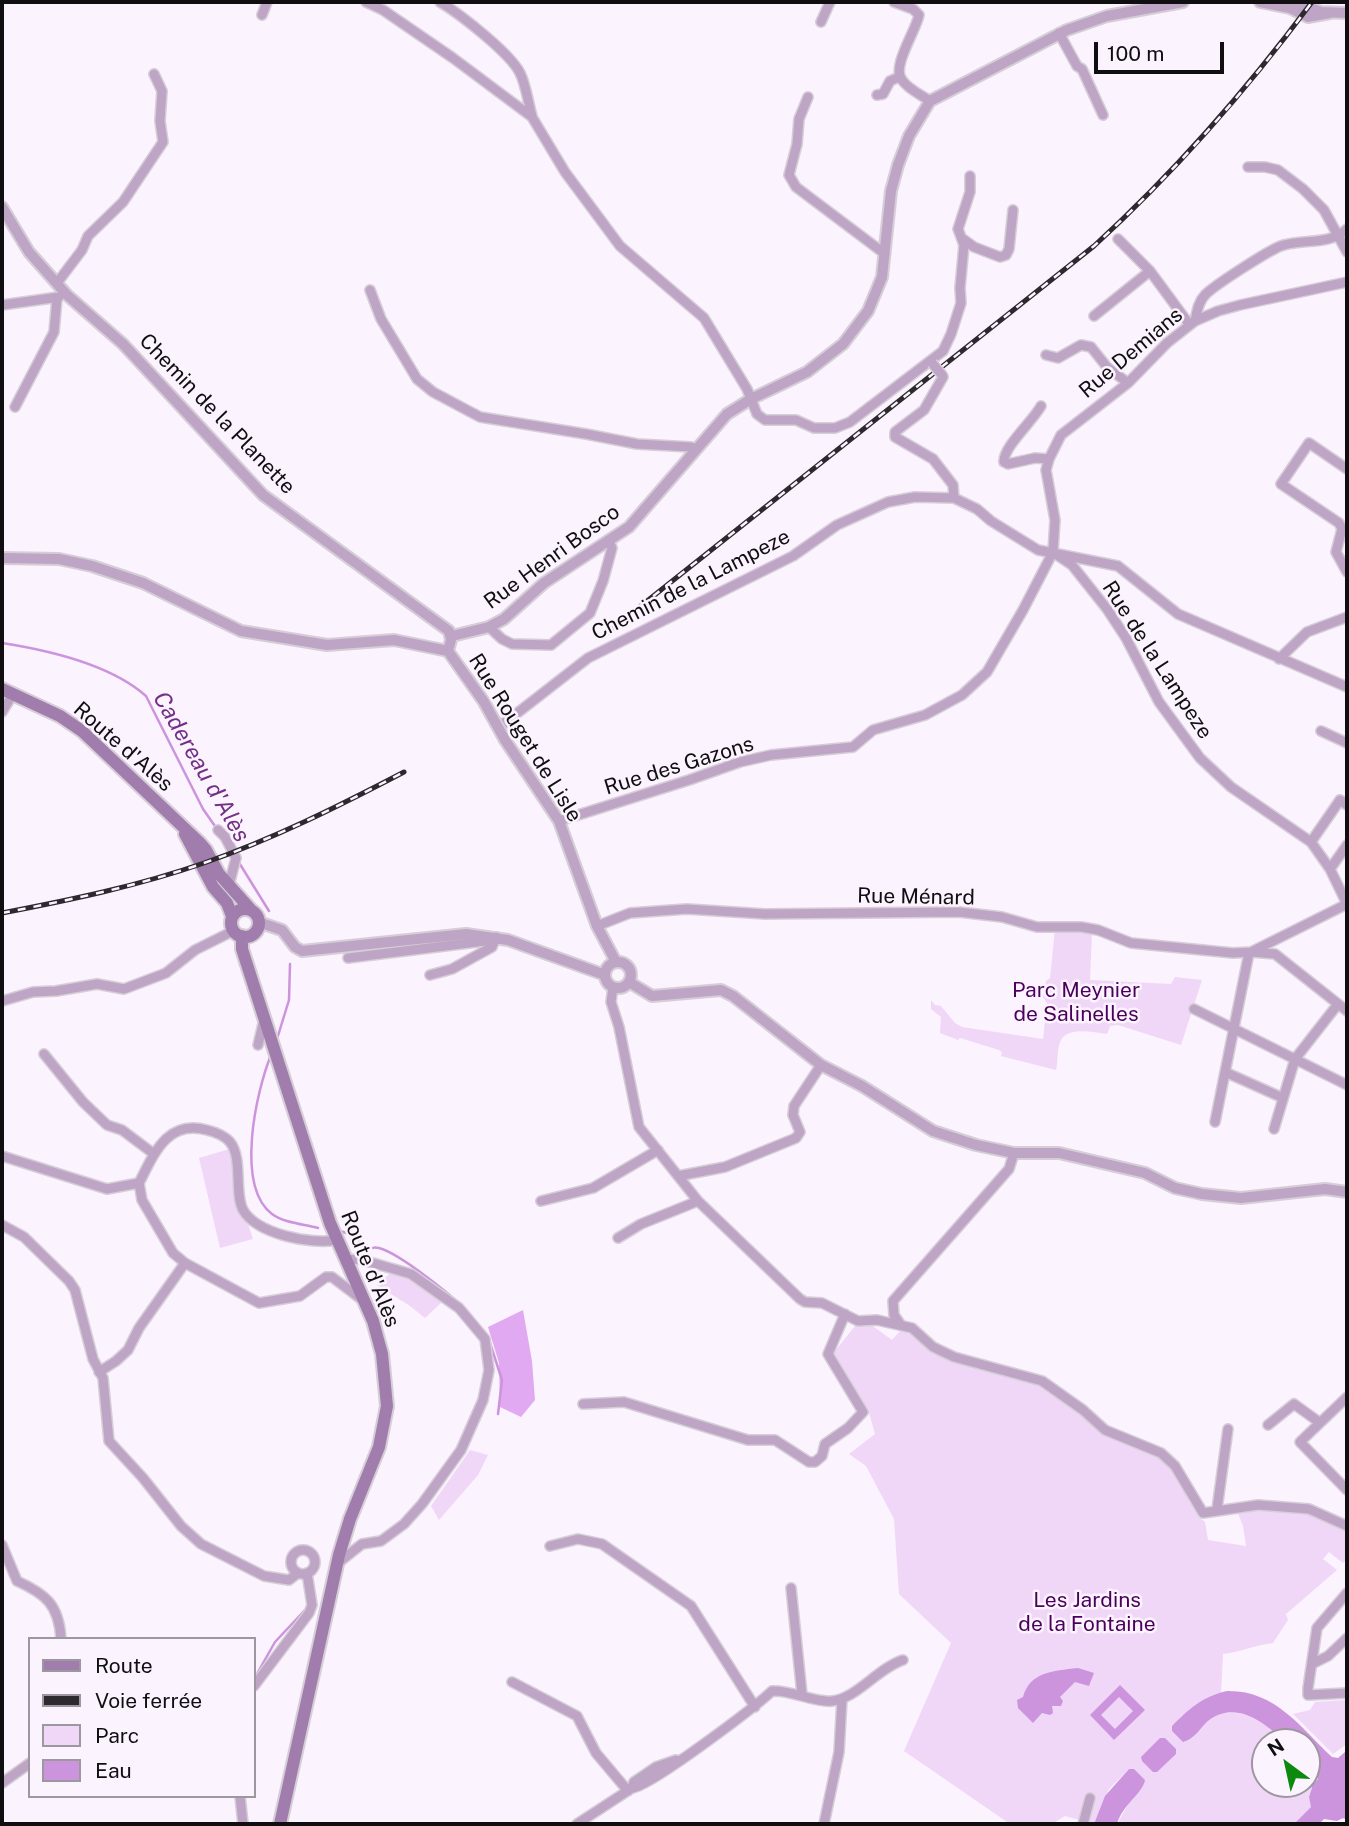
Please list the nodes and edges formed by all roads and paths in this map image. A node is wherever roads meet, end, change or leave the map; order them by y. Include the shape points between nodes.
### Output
1 (267, 2) edge
2 (366, 2) edge
3 (440, 2) edge
4 (830, 2) edge
5 (894, 2) edge
6 (1177, 2) edge
7 (1260, 2) edge
8 (1295, 2) edge
9 (1330, 13) junction
10 (1347, 13) edge
11 (262, 15) dead end
12 (821, 22) dead end
13 (1059, 33) junction
14 (154, 75) dead end
15 (899, 77) junction
16 (877, 95) dead end
17 (808, 97) dead end
18 (930, 101) junction
19 (1104, 115) dead end
20 (532, 117) junction
21 (1248, 167) dead end
22 (971, 176) dead end
23 (2, 207) edge
24 (1013, 210) dead end
25 (1347, 229) edge
26 (1338, 235) junction
27 (963, 239) junction
28 (1118, 239) dead end
29 (1347, 252) edge
30 (884, 254) junction
31 (1150, 271) junction
32 (1347, 282) edge
33 (57, 283) junction
34 (370, 290) dead end
35 (62, 296) junction
36 (2, 305) edge
37 (1094, 316) dead end
38 (1192, 322) junction
39 (1046, 355) dead end
40 (931, 361) junction
41 (1128, 383) junction
42 (751, 399) junction
43 (1041, 405) dead end
44 (15, 407) dead end
45 (696, 450) junction
46 (1049, 459) junction
47 (1347, 469) edge
48 (954, 498) junction
49 (609, 541) junction
50 (1053, 552) junction
51 (2, 558) edge
52 (1347, 572) edge
53 (1347, 617) edge
54 (489, 627) junction
55 (452, 636) junction
56 (448, 651) junction
57 (1279, 659) junction
58 (1347, 687) edge
59 (7, 692) edge
60 (2, 712) edge
61 (498, 728) junction
62 (1321, 731) dead end
63 (1347, 743) edge
64 (1344, 803) edge
65 (178, 821) junction
66 (559, 821) junction
67 (218, 830) dead end
68 (1311, 842) junction
69 (1347, 845) edge
70 (1330, 869) junction
71 (229, 885) junction
72 (1347, 904) edge
73 (232, 916) junction
74 (255, 916) junction
75 (597, 926) junction
76 (237, 933) junction
77 (496, 937) junction
78 (1268, 942) junction
79 (1250, 952) junction
80 (1275, 954) junction
81 (348, 958) dead end
82 (616, 962) junction
83 (430, 975) dead end
84 (605, 975) junction
85 (629, 982) junction
86 (613, 987) junction
87 (2, 1001) edge
88 (1338, 1004) junction
89 (1194, 1009) dead end
90 (1347, 1011) edge
91 (266, 1023) junction
92 (1234, 1029) junction
93 (258, 1045) dead end
94 (44, 1054) dead end
95 (1295, 1059) junction
96 (821, 1065) junction
97 (1225, 1072) junction
98 (1347, 1085) edge
99 (1283, 1098) junction
100 (1215, 1122) dead end
101 (1274, 1129) dead end
102 (658, 1150) junction
103 (1014, 1153) junction
104 (154, 1154) junction
105 (2, 1156) edge
106 (678, 1176) junction
107 (139, 1183) junction
108 (1347, 1192) edge
109 (541, 1201) dead end
110 (698, 1201) junction
111 (2, 1225) edge
112 (618, 1238) dead end
113 (336, 1240) junction
114 (346, 1260) junction
115 (185, 1263) junction
116 (365, 1302) junction
117 (845, 1314) junction
118 (901, 1325) junction
119 (99, 1372) junction
120 (1347, 1397) edge
121 (583, 1404) dead end
122 (1319, 1422) junction
123 (1268, 1424) dead end
124 (1228, 1429) dead end
125 (1347, 1490) edge
126 (1217, 1509) junction
127 (1347, 1526) edge
128 (2, 1545) edge
129 (550, 1546) dead end
130 (337, 1564) junction
131 (791, 1588) dead end
132 (1347, 1593) edge
133 (61, 1637) edge
134 (1347, 1638) edge
135 (903, 1660) dead end
136 (1312, 1664) junction
137 (513, 1682) dead end
138 (256, 1683) edge
139 (1347, 1693) edge
140 (802, 1694) junction
141 (842, 1699) junction
142 (755, 1707) junction
143 (28, 1764) edge
144 (2, 1783) edge
145 (630, 1790) junction
146 (240, 1798) edge
147 (1090, 1798) dead end
148 (243, 1824) edge
149 (280, 1824) edge
150 (577, 1824) edge
151 (824, 1824) edge
152 (1083, 1824) edge

1 - 11 street
2 - 20 street via 453,58
3 - 20 street via 513,63
4 - 12 street
5 - 15 street via 919,15 900,62
6 - 13 street via 1107,16
7 - 9 street via 1308,17
8 - 9 street
9 - 10 street
13 - 18 street
13 - 19 street
14 - 33 street via 162,91 163,142 123,202 88,236
15 - 16 street
15 - 18 street
17 - 30 street via 799,119 789,175 796,187
18 - 30 street, Rue Henri Bosco via 898,165
20 - 42 street via 565,172 620,246 704,318
21 - 26 street via 1278,170 1294,182 1324,210
22 - 27 street via 958,229
23 - 33 street, Chemin de la Planette via 29,252
24 - 27 street via 1006,255 1000,257
25 - 26 street
26 - 29 street
26 - 38 street via 1283,245 1225,279 1204,295
27 - 40 street via 961,303 943,351
28 - 31 street
30 - 42 street, Rue Henri Bosco via 874,298 844,344 807,372
31 - 37 street
31 - 38 street
32 - 38 street, Rue Demians via 1240,305
33 - 35 street, Chemin de la Planette
34 - 45 street via 381,319 416,379 480,417
35 - 36 street
35 - 44 street via 54,332
35 - 55 street, Chemin de la Planette via 123,344 263,495
38 - 41 street, Rue Demians
39 - 41 street via 1058,358 1081,345 1091,347
40 - 42 street via 850,422 835,428 814,428 796,420 765,420
40 - 48 street, bridge via 943,377 924,410 895,432 895,437 933,459 953,485
41 - 46 street, Rue Demians via 1061,435
42 - 45 street, Rue Henri Bosco via 727,414
43 - 46 street via 1003,457 1008,464
45 - 49 street, Rue Henri Bosco via 636,518
46 - 50 street
47 - 52 street via 1309,443 1281,484 1339,523 1342,529 1336,552
48 - 50 street via 1038,550
48 - 61 street, Chemin de la Lampeze via 888,502 837,525 793,556 588,658
49 - 54 street, Rue Henri Bosco via 544,583
49 - 54 street via 612,548 590,613 551,645 512,643
50 - 57 street via 1118,566 1178,614
50 - 66 street, Rue des Gazons via 987,671 962,695 925,715 873,730 853,747 740,762
50 - 68 street, Rue de la Lampeze via 1072,565 1107,609 1159,702 1200,758 1231,787
51 - 56 street via 59,559 92,566 143,583 241,631 327,645 394,640
53 - 57 street via 1307,632
54 - 55 street, Rue Henri Bosco
55 - 56 street
56 - 61 street, Rue Rouget de Lisle, bridge
57 - 58 street
59 - 60 street
59 - 65 main road, Route d'Alès via 82,731
61 - 66 street, Rue Rouget de Lisle, bridge
62 - 63 street
64 - 68 street
65 - 71 main road, Route d'Alès via 206,850
65 - 73 main road, Route d'Alès
66 - 75 street, Rue Rouget de Lisle
67 - 71 street via 236,858
68 - 70 street, Rue de la Lampeze
69 - 70 street
70 - 72 street, Rue de la Lampeze
71 - 74 main road, Route d'Alès
72 - 78 street
73 - 74 main road via 243,909
73 - 76 main road
74 - 76 main road via 253,933
74 - 77 street via 307,951 453,935
75 - 79 street, Rue Ménard via 630,913 687,909 778,914 959,912 1037,927 1089,928 1131,943
75 - 82 street, Rue Rouget de Lisle
76 - 87 street via 195,950 166,974 124,989 97,984
76 - 91 main road, Route d'Alès
77 - 81 street
77 - 83 street via 492,947 452,969
77 - 84 street
78 - 79 street
78 - 80 street
79 - 80 street, Rue Ménard
79 - 92 street
80 - 88 street
82 - 84 street
82 - 85 street via 629,968
84 - 86 street
85 - 86 street
85 - 96 street via 652,996 721,990
86 - 102 street via 611,1002 639,1127
88 - 90 street
88 - 95 street
89 - 92 street
91 - 93 street
91 - 113 main road, Route d'Alès
92 - 95 street
92 - 97 street
94 - 104 street via 107,1125 122,1130
95 - 98 street
95 - 99 street
96 - 103 street via 933,1131
96 - 106 street via 794,1106 800,1132 796,1138 725,1167
97 - 99 street
97 - 100 street
99 - 101 street
102 - 106 street
102 - 109 street via 593,1188
103 - 108 street via 1059,1153 1145,1173 1175,1188 1228,1197 1325,1189
103 - 118 street via 1009,1169 894,1301 894,1315
104 - 107 street
104 - 113 street via 162,1142 182,1129 195,1127 223,1136 233,1148 243,1209 260,1226 279,1235
105 - 107 street via 107,1189
106 - 110 street
107 - 115 street via 142,1200 158,1229
110 - 112 street
110 - 117 street via 800,1299
111 - 119 street via 24,1237 75,1290
113 - 114 main road, Route d'Alès
114 - 116 main road, Route d'Alès
114 - 130 street via 359,1259 411,1274 459,1308 485,1339 489,1370 483,1400 461,1450 422,1504 382,1541 362,1544
115 - 116 street via 259,1303 300,1296 326,1277
115 - 119 street via 128,1350
116 - 130 main road, Route d'Alès via 382,1353 387,1406 379,1447
117 - 118 street via 858,1321
117 - 121 street via 828,1353 863,1412 825,1444 815,1462 775,1440 748,1440 624,1402
118 - 126 street via 954,1357 1042,1381 1105,1430 1161,1453 1175,1466 1200,1510
119 - 138 street via 109,1441 180,1526 201,1544 264,1576 289,1580 302,1573 312,1605 309,1613
120 - 122 street
122 - 123 street via 1294,1404
122 - 125 street via 1300,1442
124 - 126 street
126 - 127 street via 1258,1505 1310,1509
128 - 133 street via 17,1581 40,1592 53,1608
129 - 142 street via 578,1539 602,1544 691,1606
130 - 149 main road, Route d'Alès
131 - 140 street
132 - 136 street via 1317,1628
134 - 136 street
135 - 141 street
136 - 139 street via 1308,1695
137 - 145 street via 577,1716 596,1754
140 - 141 street via 828,1702
140 - 142 street via 772,1691
141 - 151 street via 839,1752
142 - 145 street via 682,1757 656,1767
143 - 144 street
145 - 150 street
146 - 148 street
147 - 152 street

